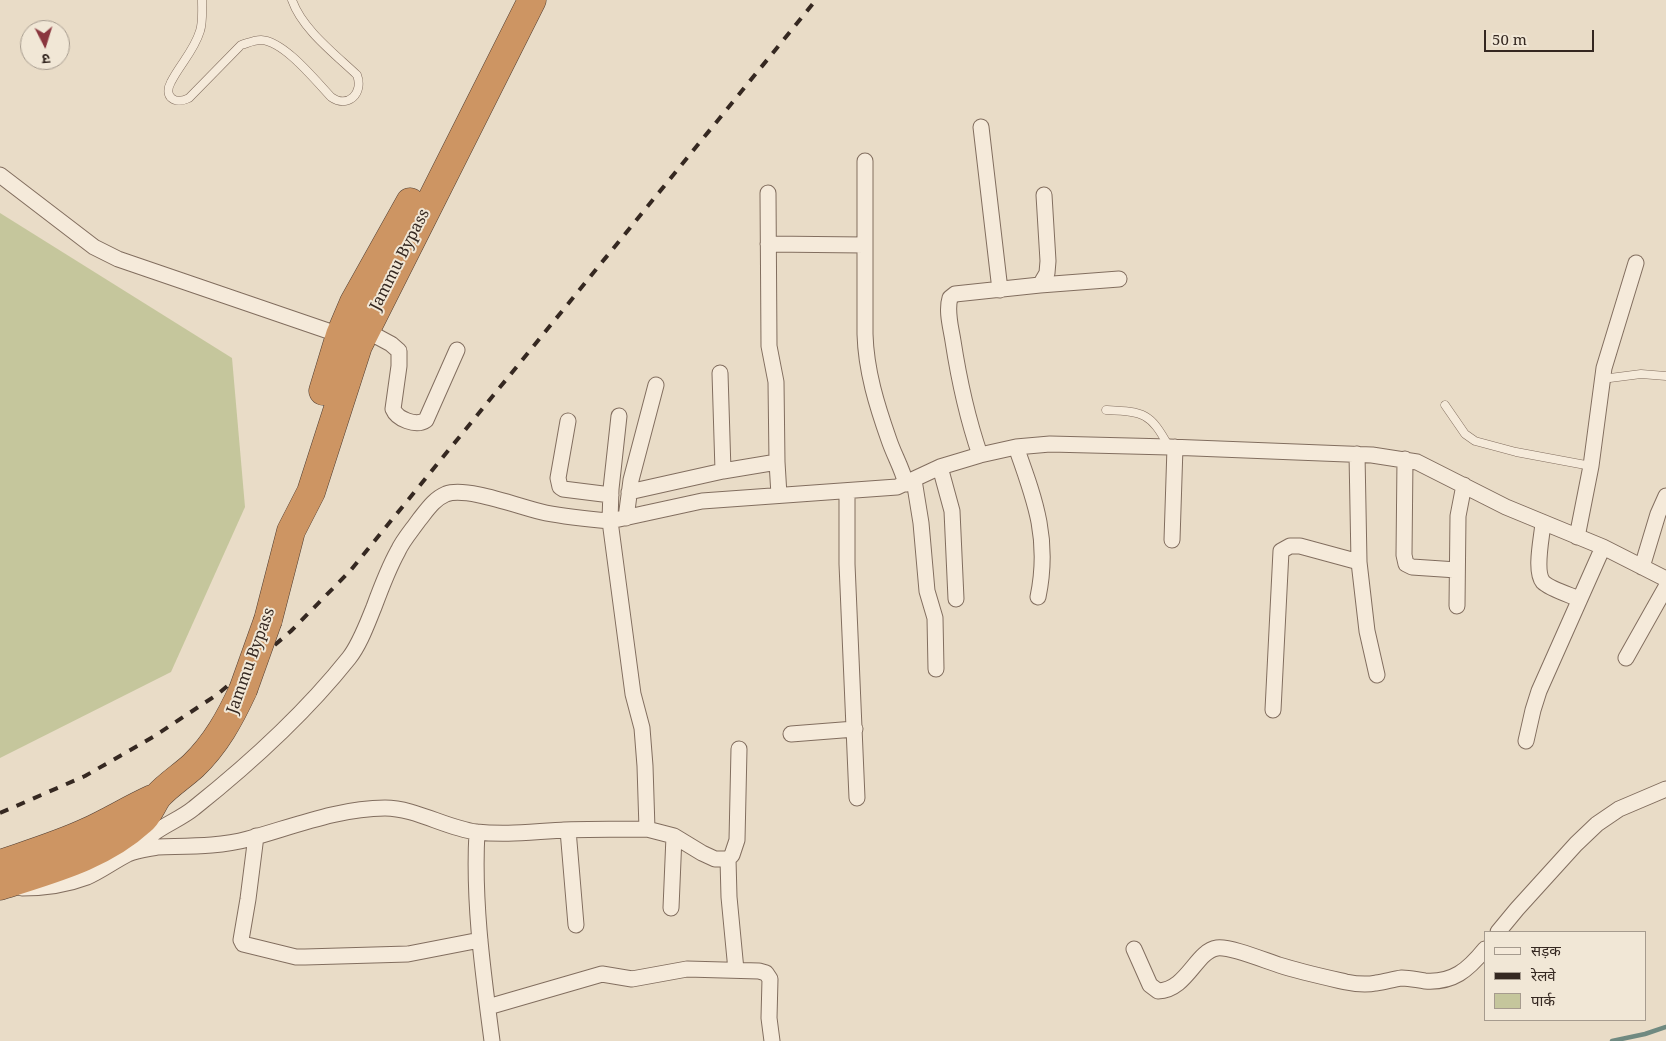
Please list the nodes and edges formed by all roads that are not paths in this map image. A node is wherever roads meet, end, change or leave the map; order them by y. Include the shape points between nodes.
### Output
1 (202, 0) edge
2 (292, 0) edge
3 (513, 0) edge
4 (532, 0) edge
5 (980, 127) dead end
6 (865, 161) dead end
7 (0, 175) edge
8 (768, 193) dead end
9 (1044, 195) dead end
10 (768, 244) junction
11 (864, 245) junction
12 (1636, 263) dead end
13 (1119, 279) dead end
14 (1040, 285) junction
15 (1000, 290) junction
16 (353, 333) junction
17 (457, 350) dead end
18 (720, 373) dead end
19 (1666, 376) edge
20 (1602, 379) junction
21 (656, 385) dead end
22 (1445, 405) dead end
23 (1106, 410) dead end
24 (619, 416) dead end
25 (568, 421) dead end
26 (1016, 447) junction
27 (1172, 447) junction
28 (978, 450) junction
29 (1357, 454) junction
30 (1405, 459) junction
31 (1591, 466) junction
32 (940, 467) junction
33 (723, 470) junction
34 (778, 477) junction
35 (906, 477) junction
36 (1464, 485) junction
37 (847, 491) junction
38 (1666, 496) edge
39 (627, 503) junction
40 (610, 507) junction
41 (1543, 523) junction
42 (1577, 537) junction
43 (1172, 540) dead end
44 (1603, 548) junction
45 (1359, 562) junction
46 (1642, 567) junction
47 (1457, 570) junction
48 (1666, 580) edge
49 (1666, 587) edge
50 (1038, 597) dead end
51 (956, 599) dead end
52 (1579, 599) junction
53 (1457, 606) dead end
54 (1626, 658) dead end
55 (936, 669) dead end
56 (1377, 675) dead end
57 (1274, 710) dead end
58 (855, 729) junction
59 (791, 734) dead end
60 (1526, 741) dead end
61 (739, 749) dead end
62 (1666, 789) edge
63 (158, 796) junction
64 (857, 798) dead end
65 (568, 830) junction
66 (647, 830) junction
67 (477, 832) junction
68 (256, 836) junction
69 (674, 836) junction
70 (138, 851) junction
71 (728, 858) junction
72 (0, 864) edge
73 (0, 886) edge
74 (671, 908) dead end
75 (576, 925) dead end
76 (1499, 931) edge
77 (480, 940) junction
78 (1134, 949) dead end
79 (1484, 950) edge
80 (736, 970) junction
81 (488, 1007) junction
82 (492, 1041) edge
83 (772, 1041) edge

1 - 2 lane via 201,29 192,51 170,83 172,99 182,101 188,98 242,45 262,40 280,47 330,97 344,102 353,98 360,82 357,74 312,31 298,14
3 - 16 highway, Jammu Bypass via 450,129 354,302
4 - 16 highway, Jammu Bypass
5 - 15 street
6 - 11 street
7 - 16 street via 94,247 118,259
8 - 10 street
9 - 14 street via 1048,261 1047,273
10 - 11 street
10 - 34 street via 769,346 776,382
11 - 35 street via 866,360 890,442
12 - 20 street
13 - 14 street
14 - 15 street
15 - 28 street via 955,294 949,302 959,380
16 - 17 street via 391,344 399,352 393,409 412,423 426,420
16 - 63 highway, Jammu Bypass, bridge via 292,492 291,531 268,620 244,690 212,746
18 - 33 street
19 - 20 lane via 1641,374
20 - 31 street
21 - 39 street
22 - 31 lane via 1465,434 1475,441
23 - 27 lane via 1147,416
24 - 40 street
25 - 40 street via 558,478 560,487
26 - 27 street via 1050,444
26 - 28 street
26 - 50 street via 1035,504 1043,546
27 - 29 street
27 - 43 street
28 - 32 street
29 - 30 street
29 - 45 street
30 - 36 street
30 - 47 street via 1406,564
31 - 42 street
32 - 35 street
32 - 51 street via 952,512
33 - 34 street
33 - 39 street
34 - 37 street
34 - 39 street via 702,501
35 - 37 street via 886,488
35 - 55 street via 921,523 927,591 936,618
36 - 41 street
36 - 47 street via 1458,516
37 - 58 street
38 - 46 street
39 - 40 street
40 - 66 street via 633,694 642,728
40 - 70 street via 574,518 469,493 438,498 404,540 362,634 350,656 327,684 269,743 193,809 152,834
41 - 42 street
41 - 52 street via 1540,576 1546,584
42 - 44 street
44 - 46 street
44 - 52 street
45 - 56 street via 1367,631
45 - 57 street via 1300,546 1290,546 1281,551
46 - 48 street
47 - 53 street
49 - 54 street
52 - 60 street via 1539,691
58 - 59 street
58 - 64 street
61 - 71 street via 737,840
62 - 76 street via 1618,809 1597,824
63 - 72 highway, Jammu Bypass via 87,832
63 - 73 highway, Jammu Bypass via 143,820 116,842 81,859
65 - 66 street
65 - 67 street
65 - 75 street
66 - 69 street
67 - 68 street via 386,808 321,817
67 - 77 street
68 - 70 street via 226,844
68 - 77 street via 243,944 305,957 408,954
69 - 71 street via 715,859
69 - 74 street
70 - 73 street via 87,876 54,886
71 - 80 street
77 - 81 street
78 - 79 street via 1147,980 1158,991 1177,985 1217,948 1359,984 1401,978 1441,981 1464,971
80 - 81 street via 687,969 632,979 602,974
80 - 83 street via 763,972 770,978
81 - 82 street

